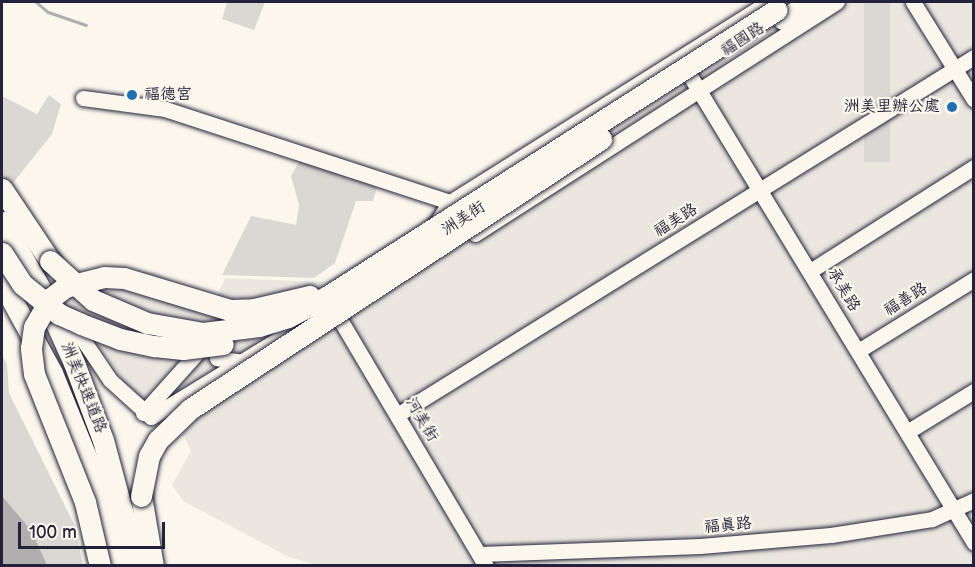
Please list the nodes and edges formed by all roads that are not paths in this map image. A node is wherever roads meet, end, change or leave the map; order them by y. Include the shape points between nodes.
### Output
1 (811, 2) edge
2 (837, 2) edge
3 (913, 2) edge
4 (780, 8) edge
5 (678, 57) junction
6 (974, 57) edge
7 (954, 69) junction
8 (699, 90) junction
9 (82, 98) dead end
10 (974, 100) edge
11 (974, 167) edge
12 (2, 189) edge
13 (760, 190) junction
14 (450, 202) junction
15 (2, 208) edge
16 (2, 222) edge
17 (2, 253) edge
18 (810, 271) junction
19 (974, 279) edge
20 (2, 282) edge
21 (354, 289) junction
22 (324, 293) junction
23 (334, 310) junction
24 (213, 336) junction
25 (858, 351) junction
26 (241, 362) junction
27 (974, 391) edge
28 (144, 413) junction
29 (398, 415) junction
30 (907, 432) junction
31 (974, 500) edge
32 (955, 512) junction
33 (974, 543) edge
34 (483, 560) edge
35 (100, 566) edge
36 (116, 566) edge
37 (137, 566) edge
38 (153, 566) edge

1 - 4 highway
2 - 8 street, 福國路
3 - 7 street
4 - 5 street, 福國路
4 - 21 highway, bridge
5 - 8 street, 承美路
5 - 14 street, 洲美街
6 - 7 street, 福美路
7 - 10 street
7 - 13 street, 福美路
8 - 13 street, 承美路
8 - 23 street, 洲美街 via 376,298
9 - 14 street, 洲美街 via 165,109
11 - 18 street
12 - 21 highway, bridge via 32,238 68,279 93,300 147,323 203,333 259,326
13 - 18 street, 承美路
13 - 29 street, 福美路
14 - 22 street, 洲美街 via 421,242 402,257 363,279
15 - 28 street via 86,349 110,380
16 - 37 highway, 洲美快速道路, bridge via 40,288 74,363 103,440
17 - 21 highway, bridge via 22,284 59,314 120,339 183,349 237,342 296,325
18 - 25 street, 承美路
19 - 25 street, 福善路
20 - 36 highway, 洲美快速道路 via 52,373 88,464
21 - 35 highway, bridge via 254,309 208,306 124,278 104,277 65,287 51,298 33,327 34,374 85,502
21 - 38 highway, bridge via 190,409 158,440 149,456 141,496
22 - 23 street, 河美街
22 - 24 street, 洲美街 via 273,298 251,305
23 - 26 street, 洲美街 via 308,320
23 - 29 street, 河美街
24 - 26 street via 211,343 217,358
24 - 28 street, 洲美街
25 - 30 street, 承美路
26 - 28 street, 洲美街 via 159,414 151,417
27 - 30 street
29 - 34 street, 河美街
30 - 32 street, 承美路
31 - 32 street, 福真路
32 - 33 street, 承美路
32 - 34 street, 福真路 via 831,535

